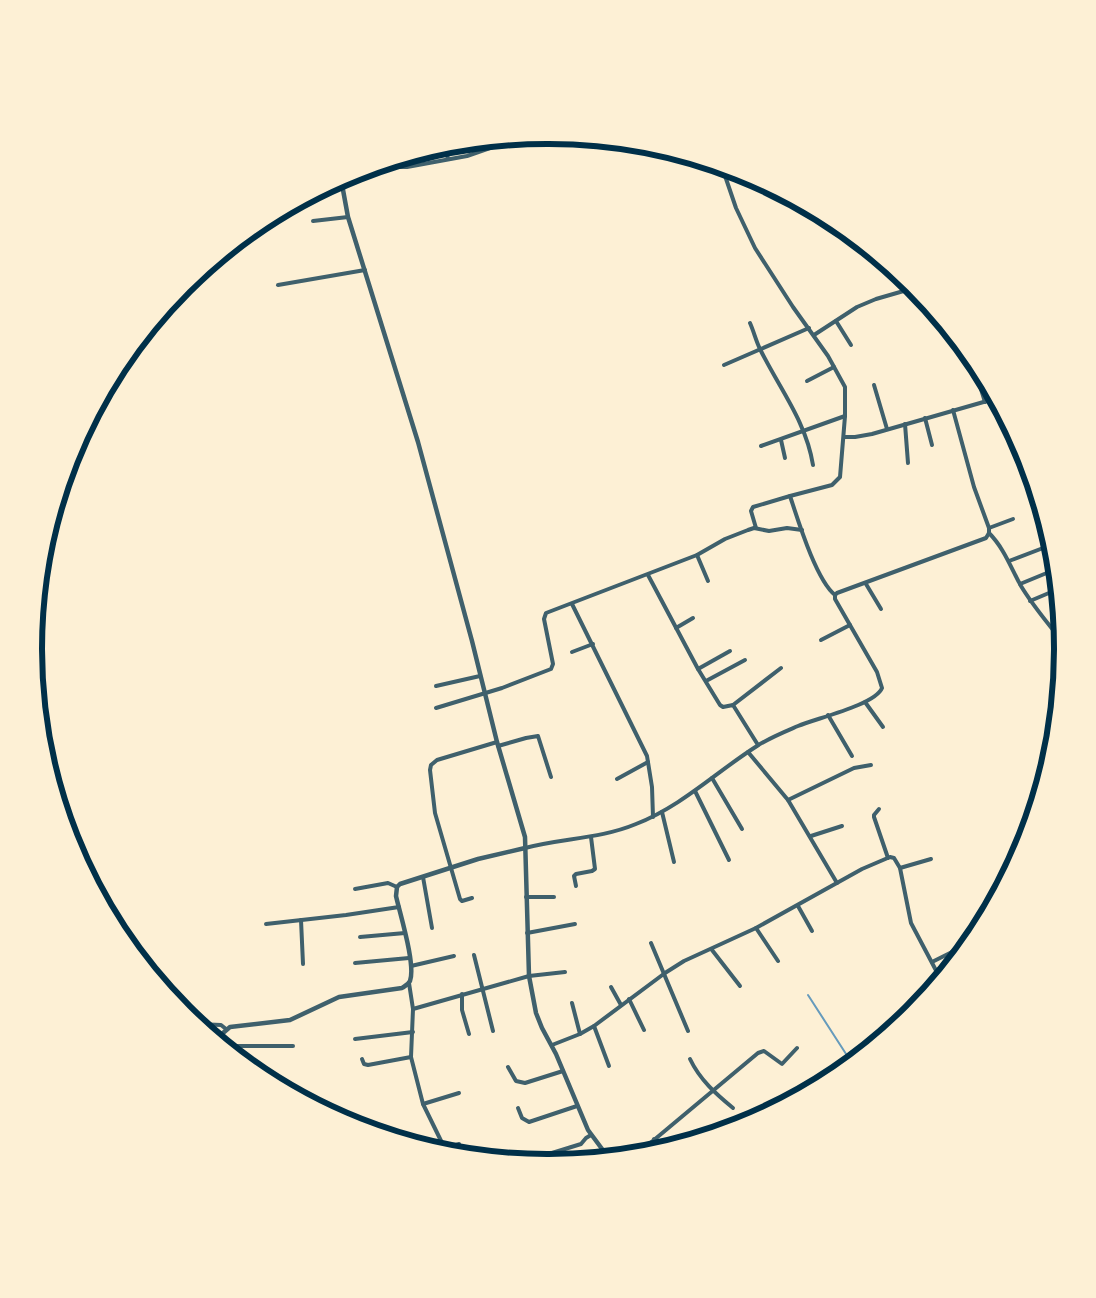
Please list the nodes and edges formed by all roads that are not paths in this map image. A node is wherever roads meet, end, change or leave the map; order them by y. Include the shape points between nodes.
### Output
1 (495, 147) edge
2 (447, 154) edge
3 (448, 159) junction
4 (397, 167) edge
5 (725, 176) edge
6 (343, 188) edge
7 (348, 217) junction
8 (313, 221) dead end
9 (365, 270) junction
10 (278, 285) dead end
11 (904, 291) edge
12 (836, 321) junction
13 (750, 323) dead end
14 (809, 328) junction
15 (814, 335) junction
16 (851, 346) dead end
17 (760, 348) junction
18 (724, 365) dead end
19 (834, 367) junction
20 (807, 381) dead end
21 (874, 385) dead end
22 (981, 388) edge
23 (988, 401) edge
24 (985, 402) junction
25 (953, 410) junction
26 (845, 416) junction
27 (925, 418) junction
28 (905, 424) junction
29 (886, 429) junction
30 (804, 430) junction
31 (844, 437) junction
32 (780, 440) junction
33 (932, 445) dead end
34 (761, 446) dead end
35 (785, 458) dead end
36 (908, 463) dead end
37 (813, 465) dead end
38 (790, 496) junction
39 (1013, 520) dead end
40 (756, 528) junction
41 (989, 528) junction
42 (802, 530) junction
43 (990, 533) junction
44 (1043, 548) edge
45 (697, 555) junction
46 (1009, 561) junction
47 (1047, 573) edge
48 (648, 575) junction
49 (708, 581) dead end
50 (866, 584) junction
51 (1020, 584) junction
52 (1050, 593) edge
53 (835, 595) junction
54 (1030, 601) junction
55 (572, 604) junction
56 (881, 609) dead end
57 (693, 618) dead end
58 (850, 624) junction
59 (676, 628) junction
60 (1053, 630) edge
61 (821, 640) dead end
62 (593, 644) junction
63 (730, 651) dead end
64 (572, 652) dead end
65 (745, 660) dead end
66 (698, 668) junction
67 (781, 668) dead end
68 (480, 676) junction
69 (706, 681) junction
70 (436, 686) dead end
71 (484, 694) junction
72 (865, 702) junction
73 (734, 705) junction
74 (436, 708) dead end
75 (828, 715) junction
76 (883, 727) dead end
77 (497, 744) junction
78 (758, 745) junction
79 (748, 752) junction
80 (852, 756) dead end
81 (648, 762) junction
82 (871, 765) dead end
83 (552, 777) dead end
84 (712, 778) junction
85 (617, 779) dead end
86 (695, 791) junction
87 (788, 800) junction
88 (879, 809) dead end
89 (662, 812) junction
90 (654, 817) junction
91 (842, 826) dead end
92 (742, 829) dead end
93 (811, 836) junction
94 (591, 837) junction
95 (525, 848) junction
96 (888, 858) junction
97 (931, 859) dead end
98 (729, 860) dead end
99 (674, 862) dead end
100 (900, 868) junction
101 (451, 869) junction
102 (423, 877) junction
103 (837, 883) junction
104 (576, 886) dead end
105 (397, 887) junction
106 (355, 889) dead end
107 (526, 897) junction
108 (472, 898) dead end
109 (554, 898) dead end
110 (798, 906) junction
111 (399, 907) junction
112 (301, 920) junction
113 (266, 924) dead end
114 (575, 924) dead end
115 (432, 928) dead end
116 (756, 928) junction
117 (812, 931) dead end
118 (405, 933) junction
119 (527, 933) junction
120 (360, 937) dead end
121 (651, 943) dead end
122 (712, 950) junction
123 (953, 952) edge
124 (454, 956) dead end
125 (474, 956) dead end
126 (410, 958) junction
127 (778, 961) dead end
128 (932, 962) junction
129 (355, 963) dead end
130 (303, 964) dead end
131 (411, 966) junction
132 (565, 972) dead end
133 (937, 972) edge
134 (665, 973) junction
135 (529, 976) junction
136 (409, 983) junction
137 (740, 986) dead end
138 (611, 987) dead end
139 (482, 988) junction
140 (462, 994) junction
141 (628, 999) junction
142 (572, 1003) dead end
143 (621, 1005) junction
144 (413, 1009) junction
145 (210, 1025) edge
146 (594, 1026) junction
147 (226, 1029) junction
148 (644, 1030) dead end
149 (493, 1031) dead end
150 (688, 1031) dead end
151 (413, 1032) junction
152 (469, 1034) dead end
153 (580, 1034) junction
154 (222, 1035) edge
155 (355, 1039) dead end
156 (552, 1045) junction
157 (235, 1046) edge
158 (293, 1046) dead end
159 (797, 1048) dead end
160 (411, 1058) junction
161 (362, 1059) dead end
162 (690, 1059) dead end
163 (609, 1066) dead end
164 (508, 1067) dead end
165 (563, 1070) junction
166 (713, 1092) junction
167 (459, 1093) dead end
168 (423, 1104) junction
169 (577, 1106) junction
170 (518, 1108) dead end
171 (733, 1108) dead end
172 (592, 1135) junction
173 (654, 1138) junction
174 (658, 1142) edge
175 (442, 1143) edge
176 (459, 1144) dead end
177 (647, 1145) edge
178 (456, 1146) edge
179 (604, 1151) edge
180 (552, 1154) dead end

1 - 3 street
2 - 3 street
3 - 4 street
5 - 14 street via 748,235
6 - 7 street
7 - 8 street
7 - 9 street
9 - 10 street
9 - 68 street via 418,442
11 - 12 street via 857,308
12 - 15 street
12 - 16 street
13 - 17 street
14 - 15 street
14 - 17 street
15 - 19 street
17 - 18 street
17 - 30 street
19 - 20 street
19 - 26 street via 845,387
21 - 29 street
22 - 24 street
23 - 24 street
24 - 25 street
25 - 27 street
25 - 41 street
26 - 30 street
26 - 31 street
27 - 28 street
27 - 33 street
28 - 29 street
28 - 36 street
29 - 31 street
30 - 32 street
30 - 37 street
31 - 38 street via 840,477 836,484
32 - 34 street
32 - 35 street
38 - 40 street via 753,507 751,511
38 - 42 street
39 - 41 street
40 - 42 street
40 - 45 street via 725,538
41 - 43 street
42 - 53 street via 811,555
43 - 46 street
43 - 50 street via 986,538
44 - 46 street
45 - 48 street
45 - 49 street
46 - 51 street
47 - 51 street
48 - 55 street
48 - 59 street
50 - 53 street
50 - 56 street
51 - 54 street
52 - 54 street
53 - 58 street
54 - 60 street
55 - 62 street
55 - 71 street via 544,616 553,664 551,669
57 - 59 street
58 - 61 street
58 - 72 street via 882,684 879,693
59 - 66 street
62 - 64 street
62 - 81 street
63 - 66 street
65 - 69 street
66 - 69 street
67 - 73 street
68 - 70 street
68 - 71 street
69 - 73 street via 720,705
71 - 74 street
71 - 77 street
72 - 75 street
72 - 76 street
73 - 78 street
75 - 78 street
75 - 80 street
77 - 83 street via 538,736
77 - 95 street via 525,837
77 - 101 street via 430,764 435,814
78 - 79 street
79 - 84 street
79 - 87 street
81 - 85 street
81 - 90 street
82 - 87 street via 854,768
84 - 86 street
84 - 92 street
86 - 89 street
86 - 98 street
87 - 93 street
88 - 96 street via 874,818
89 - 90 street
89 - 99 street
90 - 94 street
91 - 93 street
93 - 103 street
94 - 95 street
94 - 104 street via 595,869 576,874
95 - 101 street
95 - 107 street
96 - 100 street via 894,858
96 - 103 street
97 - 100 street
100 - 128 street via 911,923
101 - 102 street
101 - 108 street via 461,900
102 - 105 street
102 - 115 street
103 - 110 street
105 - 106 street via 388,883
105 - 111 street
107 - 109 street
107 - 119 street
110 - 116 street
110 - 117 street
111 - 112 street
111 - 118 street
112 - 113 street
112 - 130 street
114 - 119 street
116 - 122 street
116 - 127 street
118 - 120 street
118 - 126 street
119 - 135 street
121 - 134 street
122 - 134 street
122 - 137 street
123 - 128 street
124 - 131 street
125 - 139 street
126 - 129 street
126 - 131 street
128 - 133 street
131 - 136 street
132 - 135 street
134 - 141 street
134 - 150 street
135 - 139 street
135 - 156 street via 539,1023
136 - 144 street
136 - 147 street via 402,988 339,997 290,1020 235,1025
138 - 143 street
139 - 140 street
139 - 149 street
140 - 144 street
140 - 152 street via 462,1010
141 - 143 street
141 - 148 street
142 - 153 street
143 - 146 street
144 - 151 street
145 - 147 street
146 - 153 street
146 - 163 street
147 - 154 street
151 - 155 street
151 - 160 street
153 - 156 street
156 - 165 street
157 - 158 street
159 - 166 street via 782,1064 764,1051 758,1053
160 - 161 street via 368,1065
160 - 168 street
162 - 166 street via 696,1072
164 - 165 street via 516,1081 525,1083
165 - 169 street
166 - 171 street
166 - 173 street
167 - 168 street
168 - 175 street
169 - 170 street via 528,1122 522,1118
169 - 172 street
172 - 179 street
172 - 180 street via 581,1144
173 - 174 street
173 - 177 street
176 - 178 street

